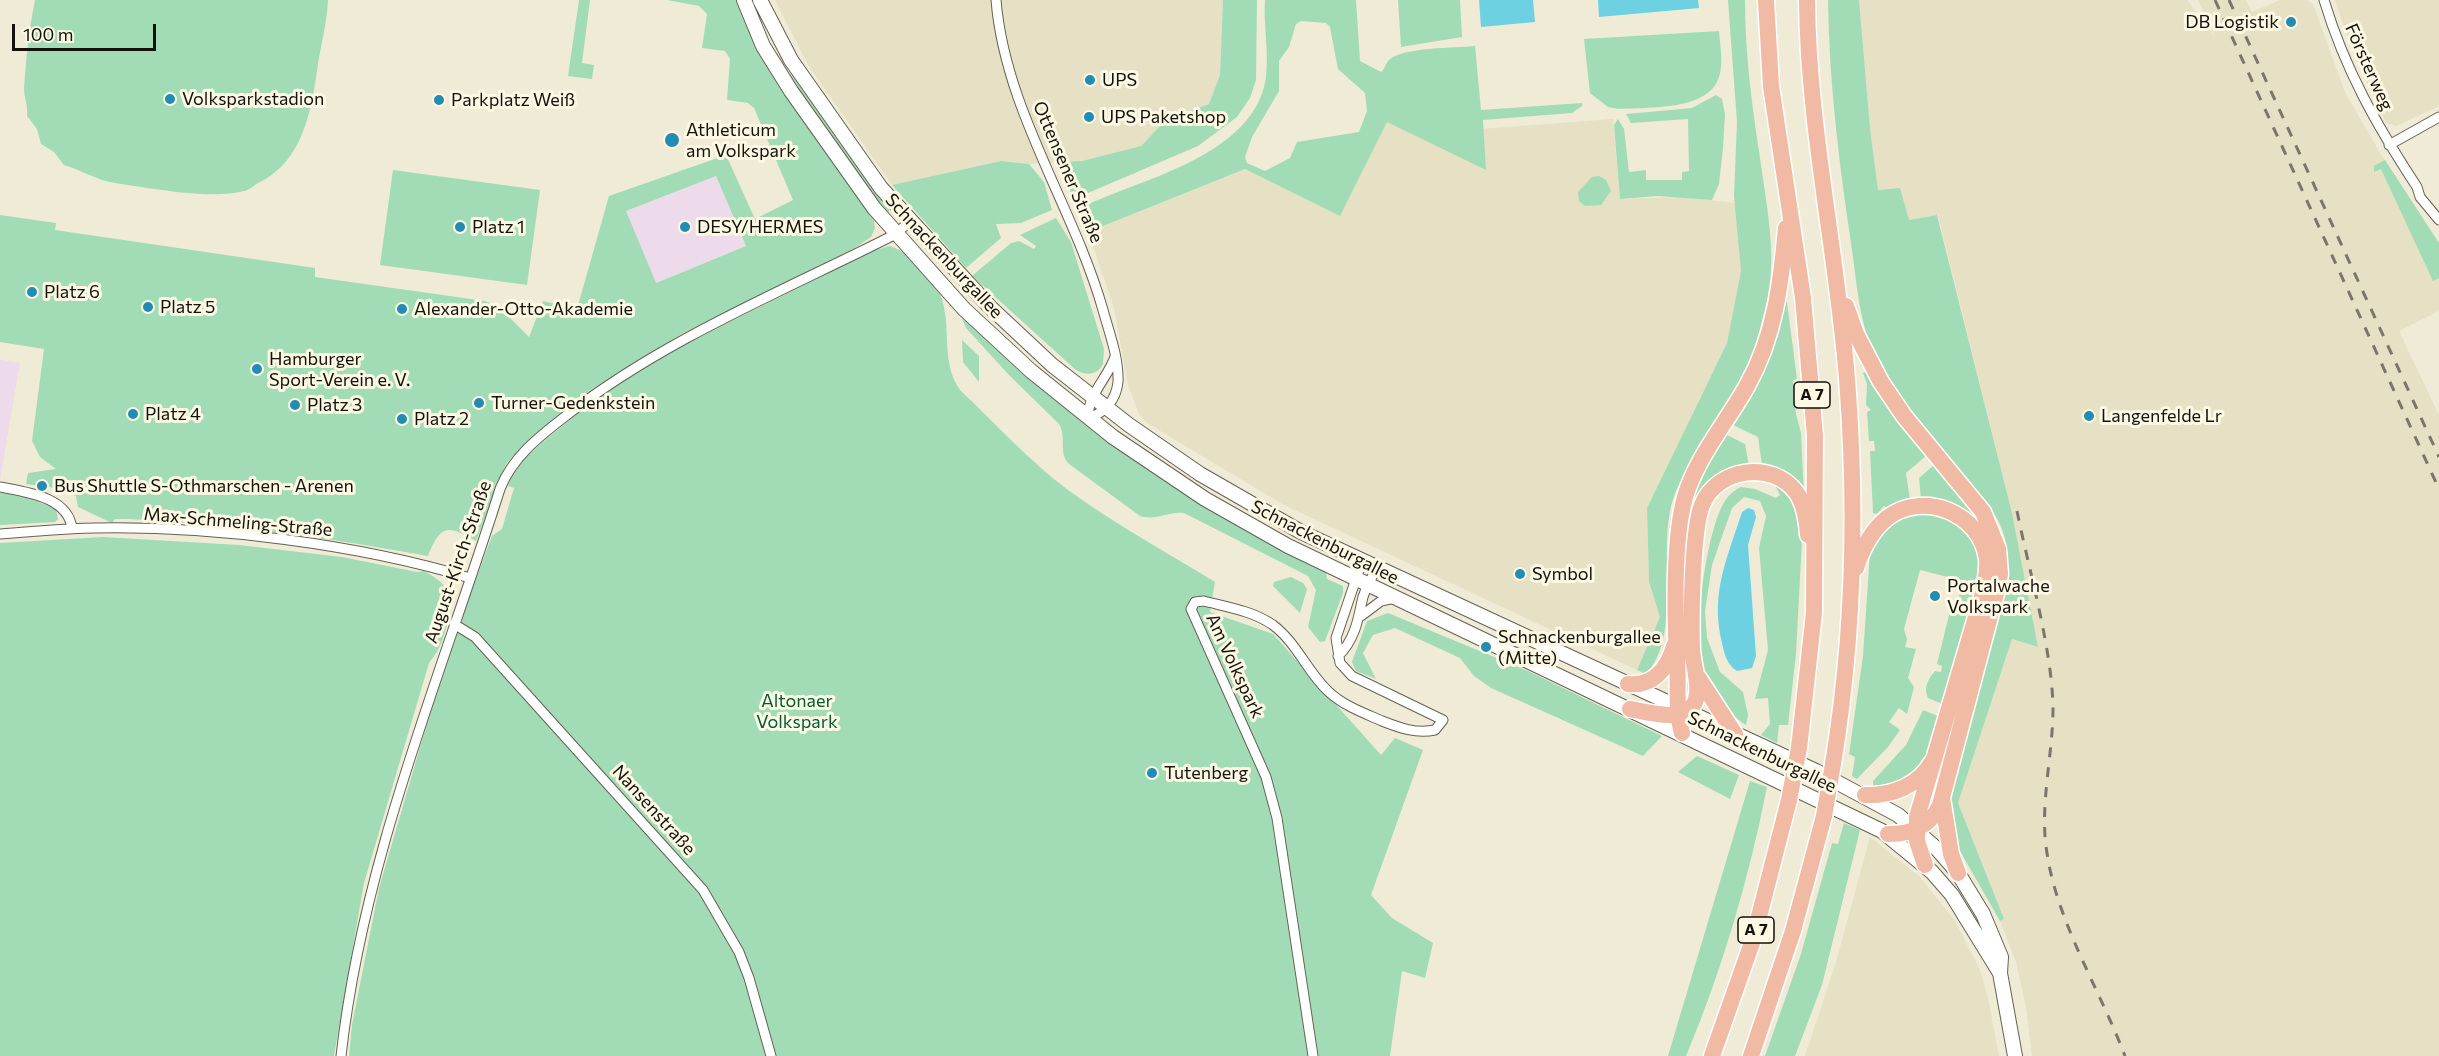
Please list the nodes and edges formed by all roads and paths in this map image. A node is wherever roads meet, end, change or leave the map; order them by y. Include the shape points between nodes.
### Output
1 (744, 0) edge
2 (760, 0) edge
3 (996, 0) edge
4 (1766, 0) edge
5 (1807, 0) edge
6 (2324, 0) edge
7 (2439, 117) edge
8 (2389, 145) junction
9 (1789, 200) junction
10 (2439, 220) edge
11 (910, 222) junction
12 (896, 233) junction
13 (1836, 277) junction
14 (1115, 357) junction
15 (1092, 397) junction
16 (1106, 408) junction
17 (1088, 418) junction
18 (0, 486) edge
19 (72, 529) junction
20 (0, 534) edge
21 (1362, 561) junction
22 (1377, 567) junction
23 (470, 578) junction
24 (1362, 582) junction
25 (1851, 583) junction
26 (1815, 591) junction
27 (1397, 598) junction
28 (1360, 616) junction
29 (454, 624) junction
30 (1676, 642) junction
31 (1338, 656) junction
32 (1694, 670) junction
33 (1628, 684) junction
34 (1630, 708) junction
35 (1681, 711) junction
36 (1682, 733) junction
37 (1735, 734) junction
38 (1937, 753) junction
39 (1865, 795) junction
40 (1942, 798) junction
41 (1917, 830) junction
42 (1888, 834) junction
43 (1925, 865) junction
44 (1958, 873) junction
45 (2000, 973) junction
46 (341, 1056) edge
47 (771, 1056) edge
48 (1313, 1056) edge
49 (1712, 1056) edge
50 (1751, 1056) edge
51 (2015, 1056) edge

1 - 12 main road, Schnackenburgallee via 763,46 791,91 846,171
2 - 11 main road, Schnackenburgallee via 790,60 881,188
3 - 14 street, Ottensener Straße via 1010,74 1086,256
4 - 9 highway, A 7 via 1771,86
5 - 13 highway, A 7 via 1810,80
6 - 8 street, Försterweg via 2358,92
7 - 8 street
8 - 10 street, Försterweg via 2420,197
9 - 26 highway, A 7 via 1815,426
9 - 30 highway via 1780,286 1766,346 1685,495 1678,541
11 - 12 street, August-Kirch-Straße
11 - 15 main road, Schnackenburgallee via 990,307
12 - 17 main road, Schnackenburgallee via 964,309
12 - 23 street, August-Kirch-Straße via 666,349 596,393 552,427 525,450 503,481
13 - 25 highway, A 7 via 1852,461
13 - 40 highway via 1856,334 1881,382 1983,512 1998,549 1997,590
14 - 15 street
14 - 16 street, Ottensener Straße via 1117,387
15 - 16 main road, Schnackenburgallee
15 - 17 street
16 - 17 street
16 - 21 main road, Schnackenburgallee via 1229,491
17 - 24 main road, Schnackenburgallee via 1205,499
18 - 19 street via 60,506 70,517
19 - 20 street, Max-Schmeling-Straße
19 - 23 street, Max-Schmeling-Straße via 158,530 307,544 399,559
21 - 22 main road, Schnackenburgallee
21 - 24 street
22 - 24 street
22 - 33 main road, Schnackenburgallee
23 - 29 street, August-Kirch-Straße
24 - 27 main road, Schnackenburgallee
24 - 28 street
24 - 31 street via 1336,638
25 - 38 highway via 1872,534 1888,517 1910,507 1935,506 1959,515 1983,545 1986,581
25 - 50 highway, A 7, bridge via 1846,674 1824,816 1793,931
26 - 32 highway via 1806,517 1796,491 1780,478 1756,472 1732,476 1717,484 1702,505 1698,523 1692,627
26 - 49 highway, A 7, bridge via 1790,800 1754,939
27 - 28 street via 1381,601
27 - 34 main road, Schnackenburgallee
28 - 31 street
29 - 46 street, August-Kirch-Straße via 392,814 371,898
29 - 47 street, Nansenstraße via 475,637 703,891 739,952
30 - 33 highway via 1670,660 1657,676 1641,684
30 - 35 highway
31 - 48 street, Am Volkspark via 1342,667 1352,676 1443,720 1440,726 1425,732 1404,730 1356,710 1328,691 1286,638 1264,619 1199,601 1192,606 1191,613 1266,777 1277,818
32 - 35 highway via 1696,700
32 - 37 highway
33 - 35 main road, Schnackenburgallee
34 - 35 highway via 1652,713
34 - 36 main road, Schnackenburgallee
35 - 36 highway
35 - 37 main road, Schnackenburgallee
36 - 42 main road, Schnackenburgallee
37 - 39 main road, Schnackenburgallee
38 - 39 highway via 1922,776 1910,785 1881,795
38 - 41 highway via 1917,818
39 - 41 main road, Schnackenburgallee
40 - 41 highway via 1930,821
40 - 44 highway
41 - 42 highway
41 - 43 highway
41 - 44 main road, Schnackenburgallee
42 - 43 main road, Schnackenburgallee
43 - 45 main road, Schnackenburgallee via 1952,895
44 - 45 main road, Schnackenburgallee via 1994,938 2001,957
45 - 51 main road, Schnackenburgallee

